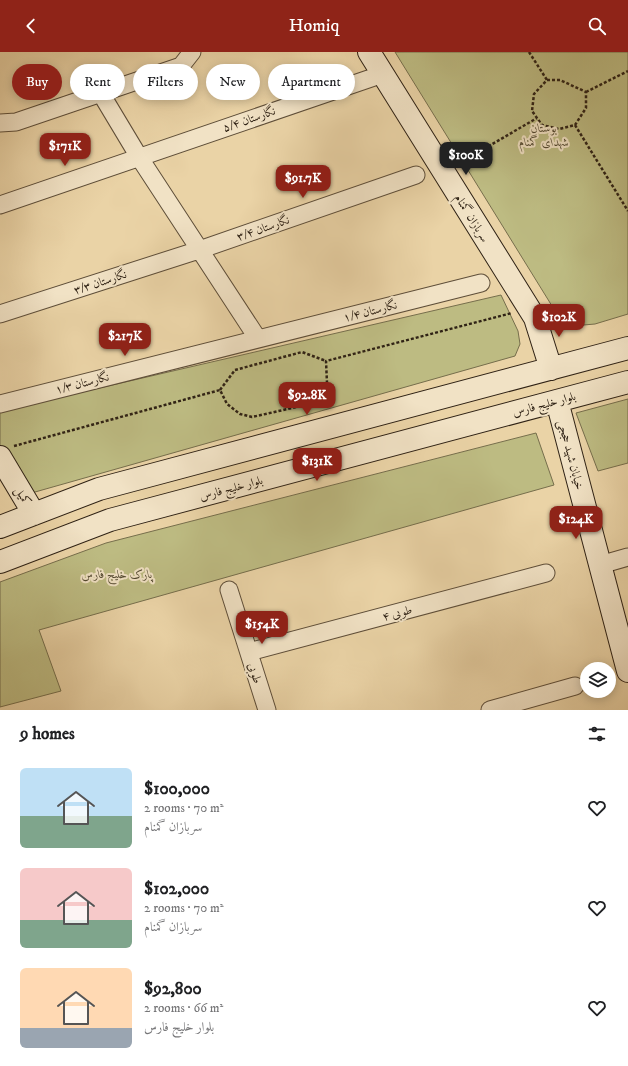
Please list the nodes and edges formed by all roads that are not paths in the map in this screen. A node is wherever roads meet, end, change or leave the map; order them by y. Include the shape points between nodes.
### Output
1 (192, 52) edge
2 (369, 52) edge
3 (383, 74) junction
4 (125, 84) edge
5 (78, 100) edge
6 (105, 100) edge
7 (0, 123) edge
8 (139, 157) junction
9 (416, 175) dead end
10 (0, 205) edge
11 (199, 250) junction
12 (481, 283) dead end
13 (0, 314) edge
14 (258, 339) junction
15 (628, 348) edge
16 (551, 368) junction
17 (628, 382) edge
18 (557, 401) junction
19 (0, 404) edge
20 (4, 452) edge
21 (34, 514) junction
22 (0, 527) edge
23 (628, 557) edge
24 (0, 562) edge
25 (600, 565) junction
26 (546, 573) dead end
27 (229, 590) dead end
28 (249, 652) junction
29 (628, 671) edge
30 (575, 686) dead end
31 (267, 710) edge
32 (490, 710) edge

1 - 4 street via 181,66
2 - 3 main road, سربازان گمنام
3 - 8 street, نگارستان ۵/۴
3 - 16 main road, سربازان گمنام via 535,318
5 - 7 street via 16,122
6 - 8 street
8 - 10 street, نگارستان ۵/۴
8 - 11 street
9 - 11 street, نگارستان ۳/۴
11 - 13 street, نگارستان ۳/۳
11 - 14 street
12 - 14 street, نگارستان ۱/۴
14 - 19 street, نگارستان ۱/۳
15 - 16 main road
16 - 21 main road via 99,489
17 - 18 main road, بلوار خلیج فارس
18 - 24 main road, بلوار خلیج فارس via 110,520
18 - 25 main road, خیابان شهید حججی
20 - 21 main road, کمیل
21 - 22 main road
23 - 25 street
25 - 29 main road, خیابان شهید حججی
26 - 28 street, طوبی ۴
27 - 28 street, طوبی
28 - 31 street, طوبی
30 - 32 street

